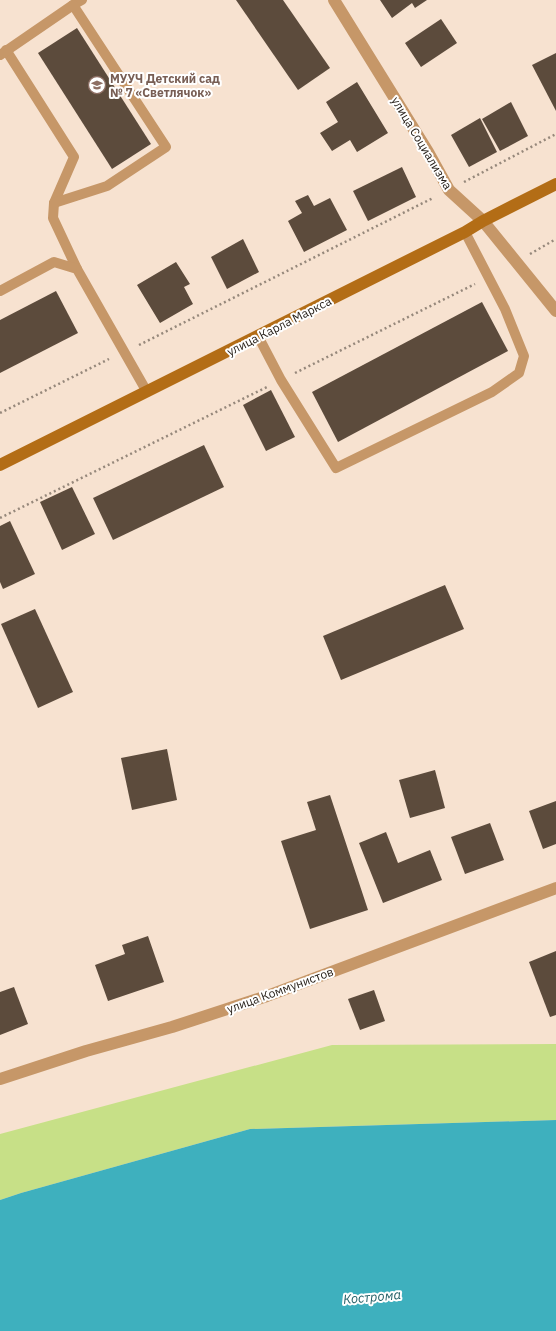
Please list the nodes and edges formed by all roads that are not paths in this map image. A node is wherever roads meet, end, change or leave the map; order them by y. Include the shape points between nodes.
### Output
1 (334, 0) edge
2 (77, 2) edge
3 (3, 52) edge
4 (556, 184) edge
5 (54, 203) junction
6 (483, 221) junction
7 (465, 232) junction
8 (77, 268) junction
9 (0, 291) edge
10 (556, 311) edge
11 (258, 336) junction
12 (147, 392) junction
13 (1, 463) edge
14 (556, 888) edge
15 (0, 1079) edge

1 - 6 street, улица Социализма via 449,190
2 - 3 lane
2 - 5 lane via 166,147 107,186
3 - 5 lane via 74,157
4 - 6 main road, улица Карла Маркса
5 - 8 lane via 53,218
6 - 7 main road, улица Карла Маркса
6 - 10 street, улица Социализма
7 - 11 main road, улица Карла Маркса
7 - 11 lane via 505,309 524,356 519,373 492,392 336,468 281,380
8 - 9 lane via 54,262
8 - 12 lane
11 - 12 main road, улица Карла Маркса
12 - 13 main road, улица Карла Маркса
14 - 15 street, улица Коммунистов via 267,996 172,1027 86,1050

